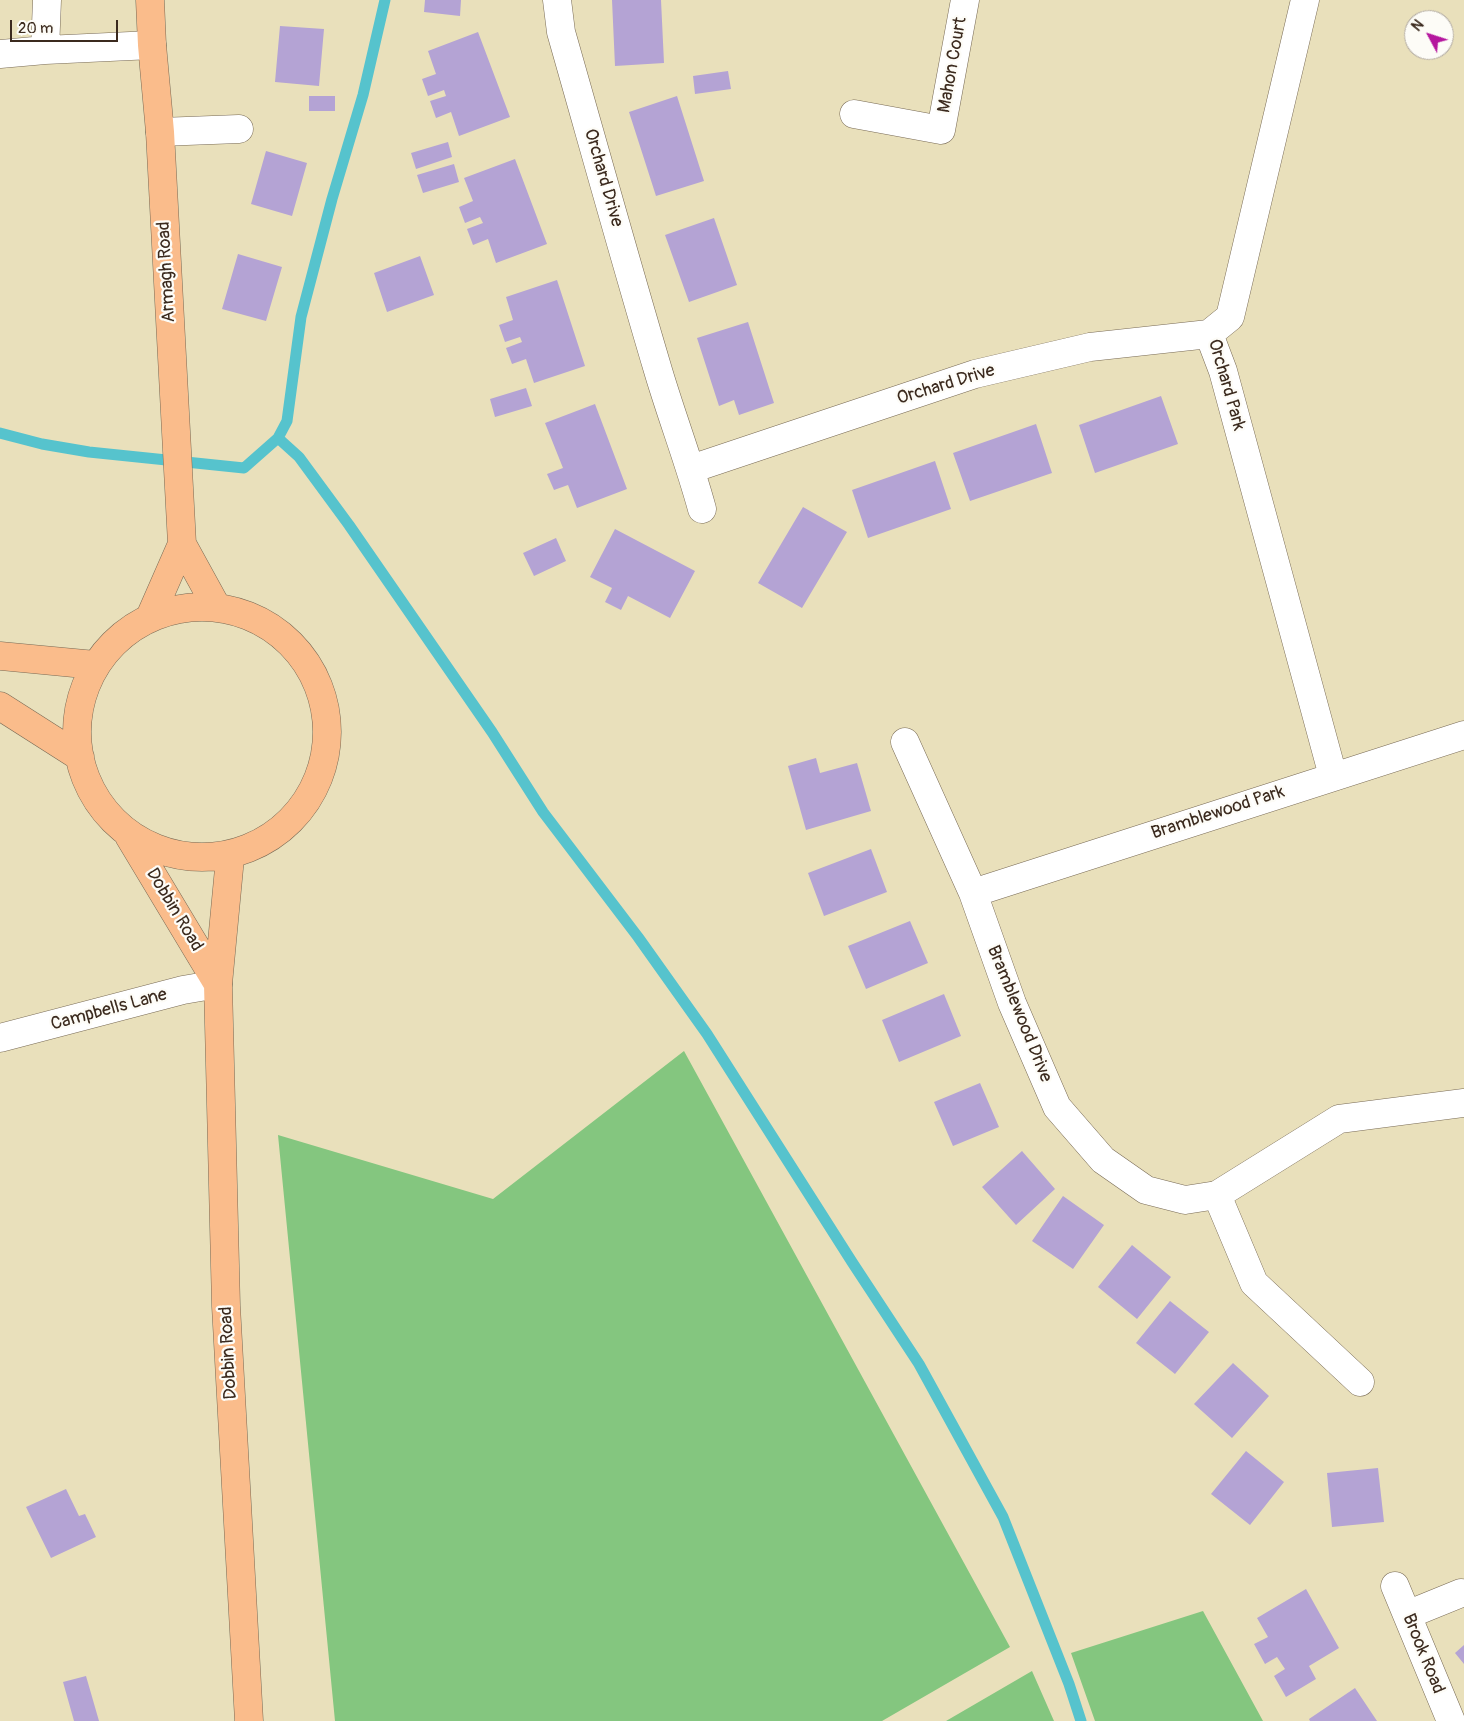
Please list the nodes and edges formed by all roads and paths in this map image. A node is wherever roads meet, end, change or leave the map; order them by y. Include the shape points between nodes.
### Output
1 (47, 0) edge
2 (150, 0) edge
3 (557, 0) edge
4 (965, 0) edge
5 (1305, 0) edge
6 (152, 44) junction
7 (45, 50) junction
8 (0, 54) edge
9 (854, 114) dead end
10 (239, 129) dead end
11 (160, 132) junction
12 (1208, 334) junction
13 (691, 469) junction
14 (702, 508) dead end
15 (182, 544) junction
16 (215, 604) junction
17 (150, 617) junction
18 (0, 656) edge
19 (95, 665) junction
20 (0, 706) edge
21 (1464, 734) edge
22 (905, 742) dead end
23 (80, 757) junction
24 (1333, 776) junction
25 (129, 836) junction
26 (230, 858) junction
27 (973, 893) junction
28 (218, 984) junction
29 (0, 1038) edge
30 (1464, 1104) edge
31 (1217, 1195) junction
32 (1360, 1382) dead end
33 (1395, 1586) dead end
34 (1461, 1592) dead end
35 (1407, 1615) junction
36 (249, 1721) edge
37 (1451, 1721) edge

1 - 7 street
2 - 6 highway, Armagh Road
3 - 13 street, Orchard Drive via 561,32 635,293
4 - 9 street, Mahon Court via 941,130
5 - 12 street, Orchard Park via 1230,317
6 - 7 street
6 - 11 highway, Armagh Road
7 - 8 street
10 - 11 street
11 - 15 highway, Armagh Road
12 - 13 street, Orchard Drive via 1090,346 976,374
12 - 24 street, Orchard Park via 1223,371
13 - 14 street, Orchard Drive
15 - 16 highway, Armagh Road
15 - 17 highway, Armagh Road
16 - 17 highway via 185,604
16 - 26 highway via 265,623 297,649 318,684 328,724 324,764 307,802 279,832
17 - 19 highway via 120,637
18 - 19 highway
19 - 23 highway via 80,700 76,737
20 - 23 highway
21 - 24 street, Bramblewood Park
22 - 27 street, Bramblewood Drive
23 - 25 highway via 83,775 101,809
24 - 27 street, Bramblewood Park
25 - 26 highway via 164,853
25 - 28 highway, Dobbin Road
26 - 28 highway, Dobbin Road
27 - 31 street, Bramblewood Drive via 1012,1003 1057,1107 1104,1160 1146,1190 1185,1200
28 - 29 street, Campbells Lane via 183,990
28 - 36 highway, Dobbin Road via 226,1306
30 - 31 street, Bramblewood Drive via 1339,1119
31 - 32 street via 1254,1283
33 - 35 street, Brook Road
34 - 35 street
35 - 37 street, Brook Road

